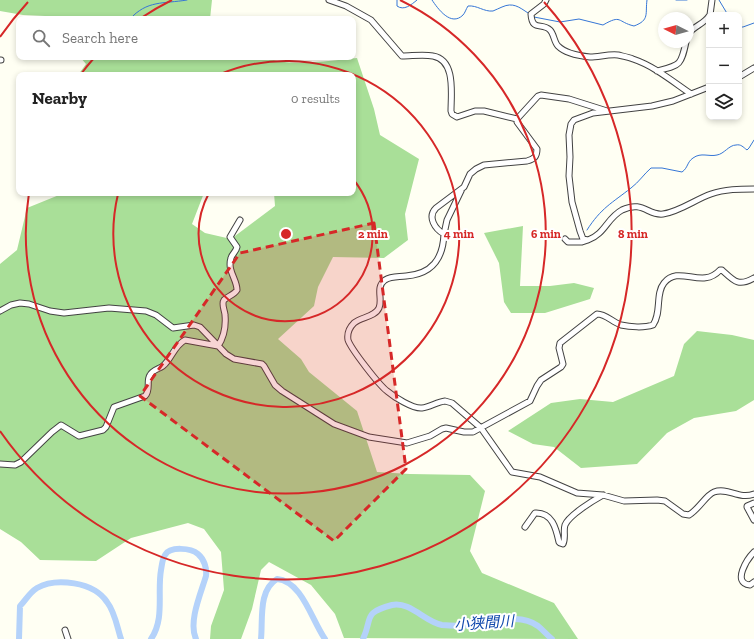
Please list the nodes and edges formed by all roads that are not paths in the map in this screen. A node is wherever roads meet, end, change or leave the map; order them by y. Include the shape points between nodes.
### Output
1 (329, 0) edge
2 (546, 0) edge
3 (712, 0) edge
4 (710, 12) edge
5 (706, 20) edge
6 (694, 28) edge
7 (685, 48) edge
8 (754, 68) edge
9 (657, 71) junction
10 (742, 74) edge
11 (706, 88) edge
12 (691, 94) junction
13 (608, 111) junction
14 (517, 119) junction
15 (464, 187) junction
16 (754, 189) edge
17 (240, 220) dead end
18 (444, 234) junction
19 (565, 239) dead end
20 (588, 240) junction
21 (754, 278) edge
22 (0, 311) edge
23 (218, 346) junction
24 (480, 428) junction
25 (0, 464) edge
26 (754, 494) edge
27 (603, 495) junction
28 (754, 503) edge
29 (754, 520) edge
30 (525, 527) dead end
31 (754, 552) edge
32 (754, 582) edge
33 (64, 630) dead end
34 (68, 639) edge

1 - 14 street via 346,6 370,20 402,56 434,56 445,63 449,72 452,114 457,117 484,111
2 - 9 street via 531,14 532,20 536,26 550,31 556,45 573,54 590,57 618,55
3 - 4 street
5 - 6 street
7 - 9 street via 682,59 675,66
8 - 10 street
9 - 12 street
11 - 12 street
12 - 13 street via 652,106
13 - 14 street via 569,99 541,95
13 - 20 street via 586,115 570,124 569,176 572,202 580,232
14 - 15 street via 537,149 535,157 527,161 484,165 470,174
15 - 18 street via 454,202
15 - 18 street via 433,211 433,223
16 - 20 street via 712,193 662,214 639,206 625,209 614,215 596,238
17 - 23 street via 230,236 238,247 231,256 229,266 237,290 225,299 223,304 225,324 223,339
18 - 24 street via 441,252 435,264 415,274 383,281 380,288 379,310 354,322 348,332 348,338 378,383 390,393 415,408 423,408 441,401 448,402
19 - 20 street via 568,242
21 - 24 street via 740,283 722,270 704,279 678,275 672,277 663,284 655,322 649,326 620,325 597,314 560,343 563,364 541,380 530,401
22 - 23 street via 20,303 64,313 109,308 146,311 173,328 187,325 200,327
23 - 24 street via 234,359 262,364 275,385 323,418 369,437 407,443 446,428 469,433
23 - 25 street via 185,340 178,344 162,367 149,375 148,393 145,396 114,407 106,428 79,436 61,425 21,462 15,465
24 - 27 street via 512,472 540,477 577,493
26 - 27 street via 746,496 716,491 689,515 683,514 665,501 624,501
27 - 30 street via 565,524 563,544 559,542 555,527 542,513 535,513
28 - 29 street via 747,507
31 - 32 street via 743,567 742,574 744,584 750,585
33 - 34 street

